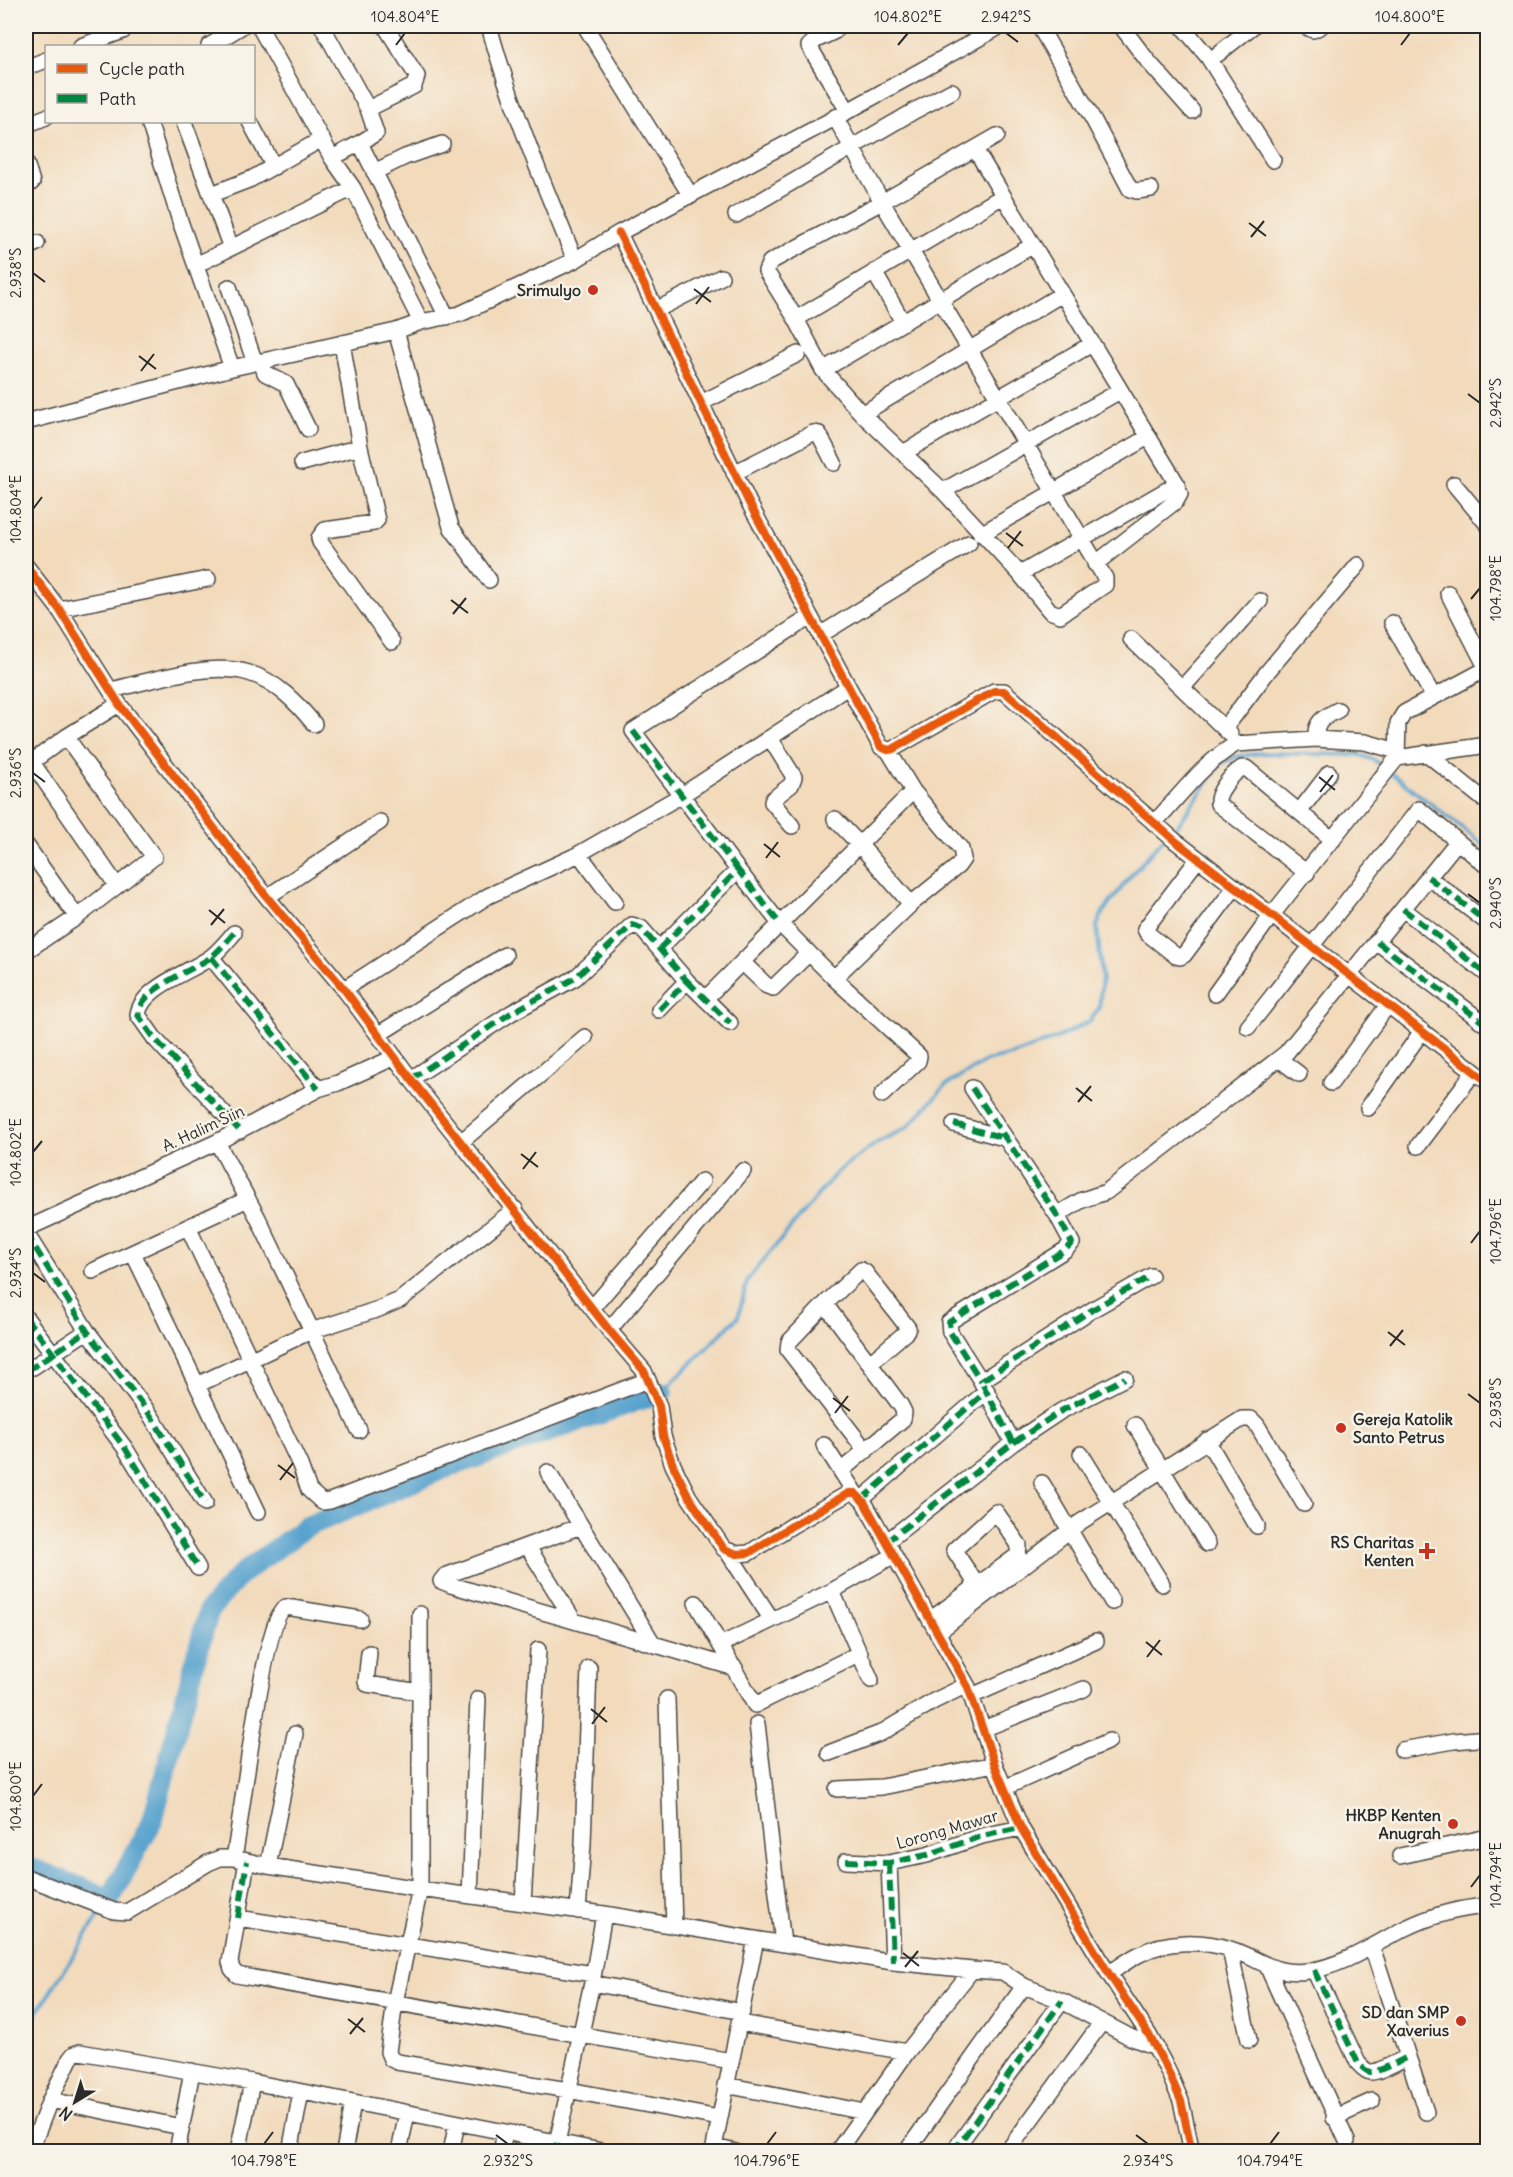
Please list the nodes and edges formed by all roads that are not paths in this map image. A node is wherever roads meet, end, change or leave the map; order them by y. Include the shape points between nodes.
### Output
1 (242, 26) edge
2 (260, 26) edge
3 (322, 26) edge
4 (386, 26) edge
5 (489, 26) edge
6 (585, 26) edge
7 (834, 26) edge
8 (1001, 26) edge
9 (1039, 26) edge
10 (1121, 26) edge
11 (1182, 26) edge
12 (1253, 26) edge
13 (1304, 26) edge
14 (1321, 26) edge
15 (122, 28) edge
16 (83, 45) edge
17 (127, 45) edge
18 (210, 45) edge
19 (1218, 54) dead end
20 (45, 60) edge
21 (26, 68) edge
22 (952, 91) dead end
23 (368, 109) junction
24 (1192, 111) dead end
25 (45, 117) edge
26 (149, 123) edge
27 (184, 123) edge
28 (251, 123) edge
29 (26, 125) edge
30 (843, 127) junction
31 (997, 136) dead end
32 (322, 139) junction
33 (360, 143) junction
34 (442, 144) dead end
35 (975, 149) junction
36 (332, 158) junction
37 (1273, 160) dead end
38 (26, 163) edge
39 (274, 167) junction
40 (374, 172) junction
41 (26, 187) edge
42 (353, 188) junction
43 (1151, 189) dead end
44 (212, 194) junction
45 (691, 196) junction
46 (1004, 196) junction
47 (882, 202) junction
48 (736, 215) dead end
49 (622, 239) junction
50 (1033, 245) junction
51 (231, 248) junction
52 (910, 251) junction
53 (575, 260) junction
54 (200, 263) dead end
55 (874, 272) junction
56 (721, 277) dead end
57 (230, 287) dead end
58 (1062, 294) junction
59 (939, 300) junction
60 (656, 310) junction
61 (447, 317) junction
62 (796, 319) junction
63 (420, 322) junction
64 (903, 322) junction
65 (399, 339) junction
66 (1092, 344) junction
67 (343, 350) junction
68 (969, 350) junction
69 (798, 354) dead end
70 (229, 362) junction
71 (258, 362) junction
72 (823, 370) junction
73 (1120, 391) junction
74 (998, 398) junction
75 (701, 403) junction
76 (862, 414) junction
77 (26, 422) edge
78 (308, 429) dead end
79 (1148, 437) junction
80 (1025, 445) junction
81 (360, 447) junction
82 (903, 453) junction
83 (302, 463) dead end
84 (834, 463) dead end
85 (734, 474) junction
86 (1177, 484) junction
87 (1454, 484) dead end
88 (943, 491) junction
89 (1052, 492) junction
90 (1488, 525) edge
91 (975, 539) junction
92 (1081, 540) junction
93 (1095, 564) junction
94 (1358, 565) dead end
95 (26, 566) edge
96 (1020, 574) junction
97 (208, 579) dead end
98 (489, 580) dead end
99 (1448, 593) dead end
100 (1260, 601) dead end
101 (59, 609) junction
102 (810, 618) junction
103 (1392, 623) dead end
104 (820, 635) junction
105 (1131, 639) dead end
106 (392, 642) dead end
107 (1487, 668) edge
108 (848, 687) junction
109 (1182, 687) junction
110 (1433, 696) junction
111 (115, 697) junction
112 (1338, 710) dead end
113 (314, 724) dead end
114 (1225, 728) junction
115 (66, 737) junction
116 (770, 738) junction
117 (1316, 739) junction
118 (1488, 745) edge
119 (888, 750) junction
120 (1426, 753) junction
121 (1234, 757) junction
122 (1396, 757) junction
123 (28, 764) edge
124 (1329, 774) dead end
125 (913, 791) junction
126 (682, 795) junction
127 (1488, 803) edge
128 (1299, 812) junction
129 (835, 819) dead end
130 (380, 822) dead end
131 (1156, 825) junction
132 (792, 826) dead end
133 (1333, 840) junction
134 (1457, 842) junction
135 (859, 844) junction
136 (26, 845) edge
137 (579, 854) junction
138 (1198, 859) junction
139 (1488, 867) edge
140 (738, 870) junction
141 (1306, 873) junction
142 (1428, 877) junction
143 (117, 886) junction
144 (1234, 887) junction
145 (267, 897) junction
146 (615, 902) dead end
147 (911, 904) junction
148 (1403, 909) junction
149 (77, 916) junction
150 (1271, 916) junction
151 (1488, 923) edge
152 (780, 924) junction
153 (234, 933) dead end
154 (1377, 942) junction
155 (1311, 945) junction
156 (27, 947) edge
157 (660, 948) junction
158 (809, 952) junction
159 (505, 955) dead end
160 (211, 957) junction
161 (742, 962) junction
162 (1350, 975) junction
163 (1488, 975) edge
164 (834, 978) junction
165 (687, 981) junction
166 (344, 989) junction
167 (1215, 994) dead end
168 (705, 999) junction
169 (1388, 1005) junction
170 (659, 1010) dead end
171 (730, 1023) dead end
172 (1488, 1026) edge
173 (1248, 1027) dead end
174 (1422, 1031) junction
175 (379, 1034) junction
176 (585, 1036) dead end
177 (394, 1057) junction
178 (1280, 1059) junction
179 (1474, 1072) junction
180 (1299, 1074) dead end
181 (411, 1079) junction
182 (1488, 1082) edge
183 (1331, 1083) dead end
184 (972, 1088) dead end
185 (318, 1089) junction
186 (882, 1095) dead end
187 (1368, 1108) dead end
188 (954, 1124) dead end
189 (240, 1131) junction
190 (1004, 1138) junction
191 (462, 1141) junction
192 (217, 1142) junction
193 (1418, 1146) dead end
194 (743, 1171) dead end
195 (702, 1181) dead end
196 (248, 1199) junction
197 (515, 1209) junction
198 (1057, 1215) junction
199 (188, 1227) junction
200 (26, 1231) edge
201 (133, 1253) junction
202 (93, 1271) dead end
203 (1151, 1276) dead end
204 (825, 1304) junction
205 (592, 1308) junction
206 (26, 1318) edge
207 (609, 1330) junction
208 (311, 1331) junction
209 (87, 1332) junction
210 (54, 1353) junction
211 (250, 1359) junction
212 (870, 1364) junction
213 (26, 1366) edge
214 (1125, 1378) dead end
215 (649, 1380) junction
216 (197, 1385) junction
217 (984, 1386) junction
218 (1135, 1425) dead end
219 (358, 1430) dead end
220 (1207, 1440) junction
221 (1013, 1443) junction
222 (824, 1445) dead end
223 (866, 1451) junction
224 (1081, 1454) dead end
225 (842, 1470) junction
226 (1163, 1470) junction
227 (548, 1472) dead end
228 (1042, 1483) dead end
229 (859, 1496) junction
230 (1112, 1502) junction
231 (205, 1503) dead end
232 (1304, 1504) dead end
233 (258, 1512) dead end
234 (581, 1526) junction
235 (1257, 1526) dead end
236 (1069, 1532) junction
237 (1208, 1544) dead end
238 (528, 1547) junction
239 (890, 1548) junction
240 (727, 1551) junction
241 (198, 1568) dead end
242 (1162, 1584) dead end
243 (977, 1585) junction
244 (832, 1591) junction
245 (1112, 1602) dead end
246 (696, 1603) dead end
247 (420, 1614) dead end
248 (360, 1619) dead end
249 (772, 1620) junction
250 (574, 1621) junction
251 (934, 1626) junction
252 (1096, 1641) dead end
253 (654, 1645) junction
254 (720, 1645) junction
255 (538, 1650) dead end
256 (369, 1653) dead end
257 (860, 1653) junction
258 (589, 1668) dead end
259 (735, 1668) junction
260 (871, 1680) dead end
261 (1084, 1689) dead end
262 (969, 1691) junction
263 (420, 1692) junction
264 (478, 1699) dead end
265 (668, 1699) dead end
266 (757, 1724) dead end
267 (983, 1729) junction
268 (295, 1734) dead end
269 (1488, 1738) edge
270 (1108, 1741) dead end
271 (1402, 1750) dead end
272 (829, 1753) dead end
273 (994, 1764) junction
274 (1004, 1788) junction
275 (837, 1789) dead end
276 (1021, 1828) junction
277 (1488, 1837) edge
278 (1400, 1856) dead end
279 (240, 1860) junction
280 (846, 1861) dead end
281 (889, 1863) junction
282 (268, 1866) junction
283 (26, 1877) edge
284 (420, 1889) junction
285 (470, 1896) junction
286 (523, 1903) junction
287 (1488, 1906) edge
288 (578, 1911) junction
289 (604, 1914) junction
290 (238, 1918) junction
291 (674, 1926) junction
292 (756, 1939) junction
293 (783, 1944) junction
294 (407, 1945) junction
295 (1372, 1947) junction
296 (1230, 1949) junction
297 (893, 1962) junction
298 (1267, 1966) junction
299 (972, 1970) junction
300 (1314, 1970) junction
301 (1109, 1974) junction
302 (593, 1979) junction
303 (1024, 1986) junction
304 (1062, 2001) junction
305 (396, 2002) junction
306 (741, 2017) junction
307 (1102, 2022) junction
308 (581, 2034) junction
309 (1249, 2040) dead end
310 (1156, 2047) junction
311 (906, 2052) junction
312 (1408, 2057) junction
313 (731, 2061) junction
314 (192, 2071) junction
315 (252, 2082) junction
316 (725, 2085) junction
317 (568, 2090) junction
318 (301, 2092) junction
319 (50, 2100) junction
320 (1372, 2101) dead end
321 (353, 2103) junction
322 (865, 2112) junction
323 (1426, 2112) dead end
324 (407, 2113) junction
325 (719, 2118) junction
326 (1335, 2118) junction
327 (457, 2123) junction
328 (181, 2127) junction
329 (505, 2133) junction
330 (1347, 2141) dead end
331 (556, 2147) edge
332 (714, 2150) edge
333 (30, 2151) edge
334 (177, 2151) edge
335 (238, 2151) edge
336 (290, 2151) edge
337 (344, 2151) edge
338 (399, 2151) edge
339 (451, 2151) edge
340 (501, 2151) edge
341 (606, 2151) edge
342 (736, 2151) edge
343 (837, 2151) edge
344 (906, 2151) edge
345 (952, 2151) edge
346 (1007, 2151) edge
347 (1192, 2151) edge

1 - 18 street
2 - 32 street
3 - 23 street
4 - 23 street via 417,76 416,82
5 - 53 street via 529,147
6 - 45 street
7 - 30 street via 835,31 810,46
8 - 30 street
9 - 43 street via 1130,189
10 - 24 street
11 - 37 street via 1208,57
12 - 19 street
13 - 14 street via 1313,30
15 - 16 street
15 - 17 street
20 - 21 street
22 - 30 street
23 - 33 street via 376,133
25 - 29 street
26 - 70 street
27 - 44 street
28 - 39 street
30 - 45 street
30 - 47 street
30 - 48 street
31 - 35 street
32 - 36 street
32 - 39 street
33 - 36 street
33 - 40 street
34 - 40 street
35 - 46 street
35 - 47 street
36 - 42 street
38 - 41 street via 32,182
39 - 44 street
40 - 61 street
42 - 51 street
42 - 63 street
44 - 51 street
45 - 49 street
46 - 50 street
46 - 52 street
47 - 52 street
47 - 62 street via 767,265 766,271
49 - 53 street
49 - 60 street
50 - 58 street
50 - 59 street
51 - 54 street
52 - 55 street
52 - 59 street
53 - 61 street
55 - 62 street
55 - 64 street
56 - 60 street
57 - 71 street
58 - 66 street
58 - 68 street
59 - 64 street
59 - 68 street
60 - 75 street
61 - 63 street
62 - 72 street
63 - 65 street
64 - 72 street
65 - 67 street
65 - 98 street via 451,527
66 - 73 street
66 - 74 street
67 - 71 street
67 - 81 street
68 - 74 street
68 - 76 street
69 - 75 street
70 - 71 street
70 - 77 street
71 - 78 street via 286,384
72 - 76 street
73 - 79 street
73 - 80 street
74 - 80 street
74 - 82 street
75 - 85 street
76 - 82 street
79 - 86 street
79 - 89 street
80 - 88 street
80 - 89 street
81 - 83 street
81 - 106 street via 378,520 325,530 320,542
82 - 88 street
84 - 85 street via 819,434 813,433
85 - 102 street
86 - 92 street
86 - 93 street via 1180,494 1176,501
87 - 90 street
88 - 91 street
89 - 91 street
89 - 92 street
91 - 96 street
91 - 104 street
92 - 93 street
92 - 96 street
93 - 96 street via 1105,578 1105,585 1060,615 1050,611
94 - 114 street
95 - 101 street
97 - 101 street
99 - 107 street
100 - 109 street
101 - 111 street
102 - 104 street
102 - 126 street via 635,729 634,734
103 - 110 street
104 - 108 street
105 - 109 street
107 - 110 street
108 - 116 street
108 - 119 street via 878,744
109 - 114 street
110 - 122 street via 1404,712 1398,723
111 - 113 street via 199,671 238,670 279,689
111 - 115 street
111 - 145 street
112 - 117 street via 1318,722
114 - 121 street
115 - 123 street
115 - 143 street via 153,854 153,860
116 - 126 street
116 - 132 street via 794,777 772,802
117 - 121 street
117 - 122 street via 1365,742
118 - 120 street
119 - 125 street
119 - 131 street via 994,691 1004,691
120 - 122 street
120 - 127 street
121 - 128 street
121 - 131 street via 1204,768
121 - 141 street via 1218,804
122 - 133 street
123 - 143 street
124 - 128 street
125 - 135 street
125 - 147 street via 963,855 958,866
126 - 137 street
126 - 140 street
128 - 133 street
129 - 135 street
130 - 145 street
131 - 138 street
133 - 141 street
134 - 139 street
134 - 142 street
134 - 155 street via 1419,809
135 - 147 street
135 - 152 street
136 - 149 street
137 - 146 street
137 - 166 street via 489,896
138 - 144 street
138 - 144 street via 1146,928 1176,956 1181,957
140 - 152 street
140 - 157 street
141 - 150 street
142 - 148 street
142 - 151 street
143 - 149 street
144 - 150 street
145 - 166 street
147 - 164 street
148 - 154 street
148 - 163 street
149 - 156 street
150 - 155 street
150 - 167 street
152 - 158 street
152 - 161 street
153 - 160 street
154 - 162 street
154 - 172 street
155 - 162 street
155 - 173 street
157 - 165 street
157 - 181 street via 641,928 632,926 575,978 511,1013
158 - 161 street via 773,988
158 - 164 street
159 - 175 street
160 - 185 street
160 - 189 street via 154,990 138,1014 155,1039
161 - 168 street
162 - 169 street
162 - 178 street
164 - 186 street via 918,1056 918,1061
165 - 168 street
165 - 170 street
166 - 175 street
168 - 171 street
169 - 174 street
169 - 183 street
174 - 179 street
174 - 187 street
175 - 177 street
176 - 191 street
177 - 181 street
177 - 185 street, A. Halim Siin
178 - 180 street
178 - 198 street via 1106,1192
179 - 182 street
179 - 193 street
181 - 191 street
184 - 190 street
185 - 189 street, A. Halim Siin
188 - 190 street
189 - 192 street, A. Halim Siin
190 - 198 street
191 - 197 street
192 - 196 street
192 - 200 street, A. Halim Siin
194 - 207 street
195 - 205 street
196 - 199 street
196 - 208 street
197 - 205 street
197 - 208 street via 400,1299 380,1310
198 - 217 street via 1071,1239 1070,1247 949,1322 950,1332
199 - 201 street
199 - 211 street
200 - 209 street
201 - 202 street
201 - 216 street
203 - 217 street via 1095,1308
204 - 212 street
204 - 212 street via 861,1270 898,1313 908,1329
204 - 223 street via 789,1342 788,1350
205 - 207 street
206 - 210 street
207 - 215 street
208 - 211 street
208 - 219 street
209 - 210 street
209 - 231 street via 151,1416
210 - 213 street via 33,1367
210 - 241 street via 125,1448
211 - 215 street via 309,1490 322,1502
211 - 216 street
212 - 223 street via 902,1406 904,1416
214 - 221 street via 1061,1411
215 - 240 street via 659,1406 665,1443 679,1478 718,1543
216 - 233 street
217 - 221 street
217 - 229 street
218 - 226 street
220 - 226 street
220 - 232 street via 1242,1419 1251,1419
220 - 235 street
221 - 239 street
222 - 225 street
223 - 225 street
224 - 230 street
225 - 229 street
226 - 230 street
226 - 237 street
227 - 234 street
228 - 236 street
229 - 239 street
229 - 240 street via 847,1494 749,1553
230 - 236 street
230 - 242 street
234 - 238 street
234 - 253 street
236 - 245 street
236 - 251 street
238 - 250 street
238 - 250 street via 445,1576 441,1581
239 - 244 street
239 - 251 street
240 - 249 street
243 - 243 street via 954,1550 996,1512 1019,1545 1019,1552
243 - 251 street
244 - 249 street
244 - 257 street
246 - 254 street
247 - 263 street
248 - 279 street via 286,1607 279,1613 250,1745
249 - 254 street
250 - 253 street
251 - 262 street
252 - 262 street
253 - 259 street
254 - 259 street
255 - 286 street
256 - 263 street via 367,1684
257 - 259 street via 755,1705
257 - 260 street
258 - 288 street
261 - 267 street
262 - 267 street
262 - 272 street via 934,1701 880,1733
263 - 284 street
264 - 285 street
265 - 291 street
266 - 293 street
267 - 273 street
268 - 282 street
269 - 271 street
270 - 274 street
273 - 274 street
273 - 275 street via 894,1785
274 - 276 street
276 - 281 street, Lorong Mawar
276 - 301 street
277 - 278 street
279 - 282 street
279 - 283 street via 220,1858 208,1863 127,1912 114,1911
279 - 290 street
280 - 281 street, Lorong Mawar
281 - 297 street
282 - 284 street
284 - 285 street
284 - 294 street
285 - 286 street
286 - 288 street
287 - 295 street via 1427,1919
288 - 289 street
289 - 291 street
289 - 302 street
290 - 294 street
290 - 305 street via 230,1964 237,1975
291 - 292 street
292 - 293 street
292 - 306 street
293 - 297 street
294 - 302 street
294 - 305 street
295 - 300 street
295 - 312 street
296 - 298 street
296 - 301 street via 1197,1944 1158,1946
296 - 309 street
297 - 299 street
298 - 300 street via 1290,1972
298 - 326 street
299 - 303 street via 1000,1971
299 - 311 street
300 - 312 street via 1363,2068 1376,2071
301 - 310 street
302 - 306 street
302 - 308 street
303 - 304 street
303 - 344 street
304 - 307 street
304 - 345 street
305 - 308 street
305 - 317 street via 388,2052 394,2061
306 - 311 street
306 - 313 street
307 - 310 street
307 - 346 street
308 - 313 street
308 - 317 street
310 - 347 street via 1178,2095
311 - 322 street
312 - 323 street
313 - 316 street
314 - 315 street
314 - 319 street via 80,2052 70,2059
314 - 328 street
315 - 318 street
315 - 335 street
316 - 322 street
316 - 325 street
317 - 325 street
317 - 331 street
318 - 321 street
318 - 336 street
319 - 328 street
319 - 333 street
320 - 326 street
321 - 324 street
321 - 337 street
322 - 343 street
324 - 327 street
324 - 338 street
325 - 332 street
326 - 330 street
327 - 329 street
327 - 339 street
328 - 334 street
329 - 331 street
329 - 340 street
331 - 341 street
332 - 342 street

